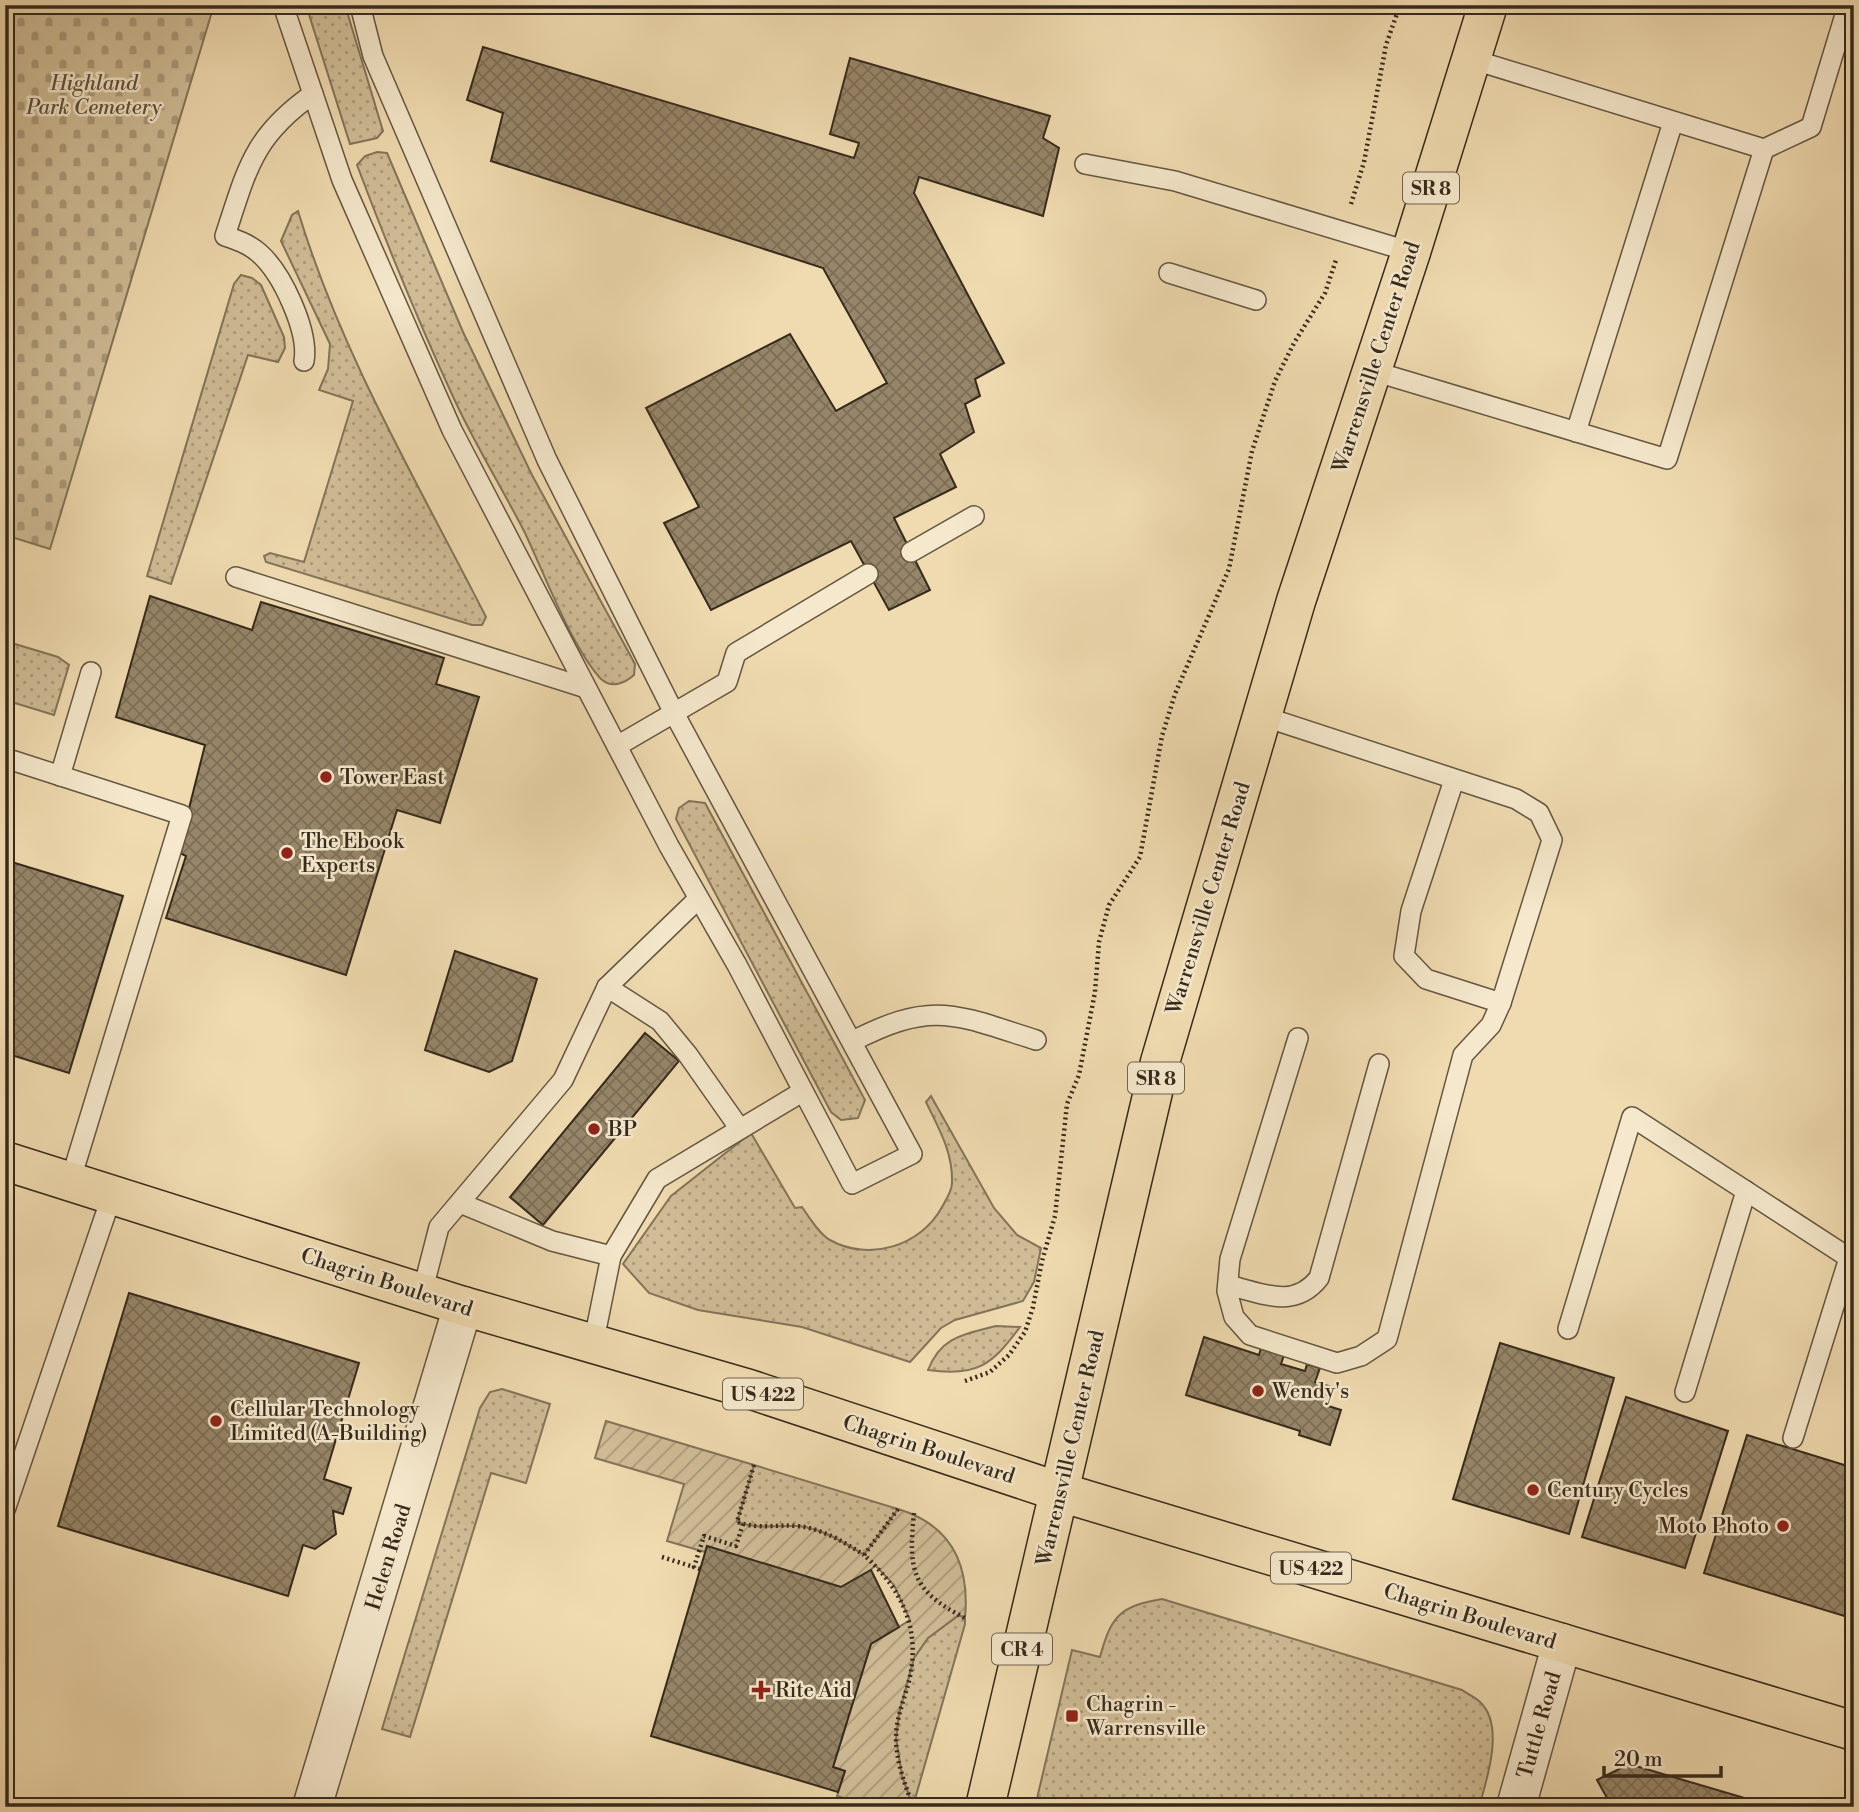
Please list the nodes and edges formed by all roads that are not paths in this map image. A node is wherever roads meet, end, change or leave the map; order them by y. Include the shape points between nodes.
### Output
1 (283, 5) edge
2 (360, 5) edge
3 (1488, 5) edge
4 (1848, 5) edge
5 (1471, 59) junction
6 (313, 94) junction
7 (1673, 122) junction
8 (1764, 149) junction
9 (1085, 164) dead end
10 (1411, 252) junction
11 (1169, 273) dead end
12 (1256, 300) dead end
13 (304, 361) dead end
14 (1373, 371) junction
15 (1576, 432) junction
16 (974, 516) dead end
17 (911, 552) dead end
18 (869, 573) dead end
19 (236, 578) dead end
20 (91, 672) dead end
21 (586, 688) junction
22 (674, 713) junction
23 (1262, 716) junction
24 (617, 746) junction
25 (5, 758) edge
26 (60, 776) junction
27 (1454, 780) junction
28 (698, 899) junction
29 (607, 987) junction
30 (1501, 1003) junction
31 (1298, 1038) dead end
32 (1036, 1040) dead end
33 (853, 1041) junction
34 (1379, 1064) dead end
35 (802, 1091) junction
36 (740, 1129) junction
37 (5, 1161) edge
38 (71, 1182) junction
39 (1746, 1191) junction
40 (112, 1195) junction
41 (460, 1203) junction
42 (611, 1256) junction
43 (1851, 1260) edge
44 (1228, 1285) junction
45 (422, 1293) junction
46 (463, 1306) junction
47 (1568, 1329) dead end
48 (593, 1345) junction
49 (1685, 1392) dead end
50 (1793, 1438) dead end
51 (1060, 1492) junction
52 (5, 1510) edge
53 (1562, 1643) junction
54 (1854, 1731) edge
55 (312, 1807) edge
56 (985, 1807) edge
57 (1516, 1807) edge

1 - 6 lane
2 - 22 lane via 373,56 547,460
3 - 5 main road, Warrensville Center Road / SR 8
4 - 8 lane via 1811,127
5 - 7 lane
5 - 10 main road, Warrensville Center Road / SR 8
6 - 13 lane via 279,119 259,145 225,236 248,244 274,271 304,334
6 - 21 lane via 342,180 452,430
7 - 8 lane
7 - 15 lane
8 - 15 lane via 1667,459
9 - 10 lane via 1175,181
10 - 14 main road, Warrensville Center Road / SR 8
11 - 12 lane
14 - 15 lane
14 - 23 main road, Warrensville Center Road / SR 8
16 - 17 lane
18 - 22 lane via 737,653 727,682
19 - 21 lane
20 - 26 lane
21 - 24 lane
22 - 24 lane
22 - 33 lane
23 - 27 lane
23 - 51 main road, Warrensville Center Road / SR 8 via 1160,1062
24 - 28 lane
25 - 26 lane
26 - 38 lane via 182,815
27 - 30 lane via 1516,799 1539,813 1552,840
27 - 30 lane via 1411,911 1404,957 1426,979
28 - 29 lane
28 - 35 lane
29 - 36 lane via 660,1021
29 - 41 lane via 563,1080
30 - 44 lane via 1491,1025 1463,1055 1387,1339 1362,1356 1337,1363 1250,1335 1234,1317
31 - 44 lane via 1230,1259
32 - 33 lane via 957,1016 927,1013 880,1027
33 - 35 lane via 912,1154 852,1184
34 - 44 lane via 1319,1278 1309,1291 1294,1297
35 - 36 lane
36 - 42 lane via 657,1179
37 - 38 main road, Chagrin Boulevard / US 422
38 - 40 main road, Chagrin Boulevard / US 422
39 - 43 lane
39 - 47 lane via 1632,1116
39 - 49 lane
40 - 45 main road, Chagrin Boulevard / US 422
40 - 52 lane
41 - 42 lane via 552,1241
41 - 45 lane via 439,1227
42 - 48 lane
43 - 50 lane
45 - 46 main road, Chagrin Boulevard / US 422
46 - 48 main road, Chagrin Boulevard / US 422
46 - 55 street, Helen Road
48 - 51 main road, Chagrin Boulevard / US 422 via 749,1389
51 - 53 main road, Chagrin Boulevard / US 422
51 - 56 main road, Warrensville Center Road / CR 4
53 - 54 main road, Chagrin Boulevard / US 422
53 - 57 street, Tuttle Road

